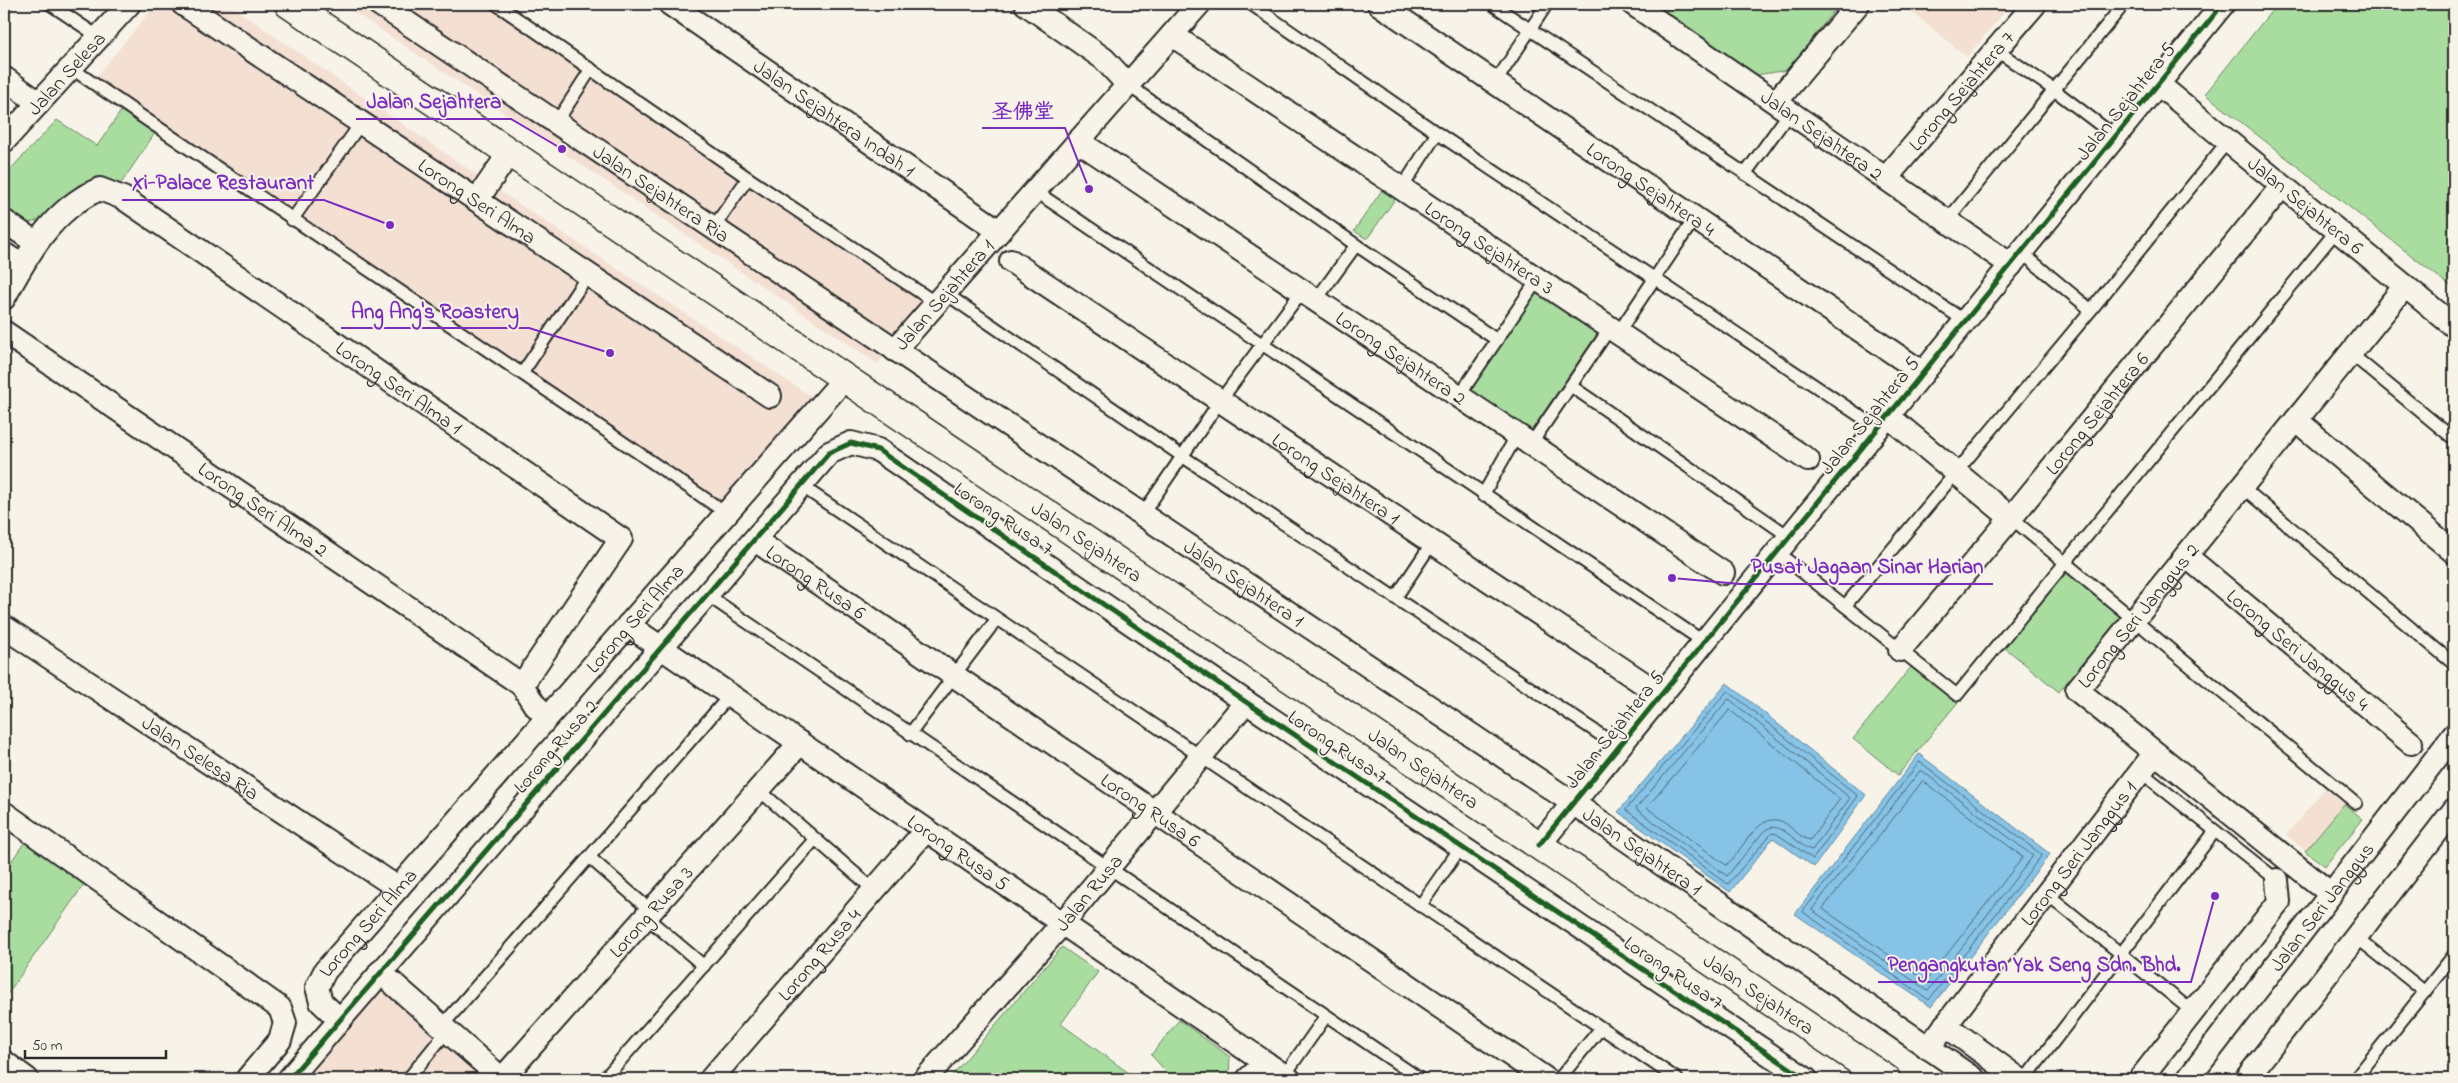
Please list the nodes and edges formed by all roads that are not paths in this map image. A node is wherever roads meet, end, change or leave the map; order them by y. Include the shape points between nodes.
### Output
1 (50, 4) edge
2 (129, 4) edge
3 (184, 4) edge
4 (289, 4) edge
5 (379, 4) edge
6 (496, 4) edge
7 (670, 4) edge
8 (1026, 4) edge
9 (1199, 4) edge
10 (1251, 4) edge
11 (1379, 4) edge
12 (1492, 4) edge
13 (1547, 4) edge
14 (1633, 4) edge
15 (1858, 4) edge
16 (2035, 4) edge
17 (2124, 4) edge
18 (2224, 4) edge
19 (1530, 29) junction
20 (1172, 35) junction
21 (99, 37) junction
22 (1996, 50) junction
23 (70, 68) junction
24 (591, 69) junction
25 (4, 78) edge
26 (1494, 83) junction
27 (2158, 84) junction
28 (1128, 85) junction
29 (2053, 89) junction
30 (39, 103) junction
31 (1783, 107) junction
32 (556, 122) junction
33 (361, 123) junction
34 (1438, 133) junction
35 (2116, 136) junction
36 (1078, 141) junction
37 (2228, 141) junction
38 (4, 142) edge
39 (510, 152) junction
40 (1745, 174) junction
41 (748, 178) junction
42 (1886, 178) junction
43 (2282, 186) junction
44 (1402, 188) junction
45 (1035, 191) junction
46 (477, 200) junction
47 (1695, 218) junction
48 (292, 220) junction
49 (4, 221) edge
50 (1947, 221) junction
51 (713, 228) junction
52 (2337, 230) junction
53 (999, 231) junction
54 (35, 242) junction
55 (1356, 245) junction
56 (2016, 259) junction
57 (13, 260) edge
58 (1011, 261) dead end
59 (588, 274) junction
60 (1655, 279) junction
61 (1538, 280) junction
62 (2405, 286) junction
63 (1309, 296) junction
64 (4, 298) edge
65 (941, 298) junction
66 (2091, 310) junction
67 (1965, 321) junction
68 (2454, 326) edge
69 (1614, 330) junction
70 (4, 332) edge
71 (1497, 340) junction
72 (1262, 345) junction
73 (895, 350) junction
74 (2350, 353) junction
75 (522, 372) junction
76 (1923, 373) junction
77 (845, 378) junction
78 (1571, 386) junction
79 (770, 396) dead end
80 (1459, 396) junction
81 (1220, 401) junction
82 (2296, 420) junction
83 (1883, 422) junction
84 (2454, 439) edge
85 (1524, 440) junction
86 (851, 443) joint
87 (1182, 456) junction
88 (1808, 460) dead end
89 (1956, 472) junction
90 (800, 485) junction
91 (2242, 487) junction
92 (1483, 495) junction
93 (726, 513) junction
94 (1142, 515) junction
95 (2011, 518) junction
96 (755, 540) junction
97 (1432, 543) junction
98 (1783, 545) junction
99 (2454, 552) edge
100 (2186, 556) junction
101 (2066, 562) junction
102 (1723, 573) dead end
103 (707, 595) junction
104 (1396, 597) junction
105 (1845, 606) junction
106 (2135, 619) junction
107 (996, 620) junction
108 (628, 625) junction
109 (4, 627) edge
110 (1704, 642) junction
111 (660, 647) junction
112 (1900, 650) junction
113 (2454, 664) edge
114 (954, 675) junction
115 (522, 685) junction
116 (730, 695) junction
117 (1661, 695) junction
118 (1246, 702) junction
119 (548, 717) junction
120 (910, 734) junction
121 (2454, 735) edge
122 (800, 743) junction
123 (2411, 743) dead end
124 (1619, 747) junction
125 (2155, 753) junction
126 (1201, 758) junction
127 (2141, 772) junction
128 (758, 790) junction
129 (1573, 802) junction
130 (2356, 803) dead end
131 (2454, 810) edge
132 (4, 812) edge
133 (1155, 813) junction
134 (926, 830) junction
135 (2215, 831) junction
136 (815, 839) junction
137 (1539, 845) junction
138 (1462, 846) junction
139 (589, 857) junction
140 (1109, 868) junction
141 (2277, 880) joint
142 (398, 888) junction
143 (874, 890) junction
144 (2047, 894) junction
145 (2331, 894) junction
146 (1420, 906) junction
147 (648, 914) junction
148 (1062, 924) junction
149 (2356, 937) junction
150 (2121, 954) junction
151 (2454, 955) edge
152 (704, 966) junction
153 (380, 972) junction
154 (2425, 992) junction
155 (2193, 1012) junction
156 (1326, 1016) junction
157 (340, 1020) junction
158 (1945, 1025) junction
159 (1601, 1028) junction
160 (445, 1029) junction
161 (2222, 1035) junction
162 (280, 1040) junction
163 (1928, 1048) junction
164 (305, 1060) junction
165 (4, 1062) edge
166 (1266, 1063) junction
167 (1287, 1078) edge
168 (27, 1079) edge
169 (247, 1079) edge
170 (289, 1079) edge
171 (408, 1079) edge
172 (502, 1079) edge
173 (604, 1079) edge
174 (711, 1079) edge
175 (925, 1079) edge
176 (1248, 1079) edge
177 (1420, 1079) edge
178 (1546, 1079) edge
179 (1560, 1079) edge
180 (1677, 1079) edge
181 (1806, 1079) edge
182 (1886, 1079) edge
183 (1974, 1079) edge
184 (2019, 1079) edge
185 (2025, 1079) edge
186 (2140, 1079) edge
187 (2188, 1079) edge
188 (2246, 1079) edge
189 (2355, 1079) edge

1 - 21 lane
2 - 21 street, Jalan Selesa
3 - 33 street, Lorong Seri Alma
4 - 39 main road, Jalan Sejahtera
5 - 32 street, Jalan Sejahtera Ria
6 - 24 lane
7 - 53 street, Jalan Sejahtera Indah 1
8 - 28 street via 1104,59
9 - 20 street, Jalan Sejahtera 1
10 - 34 lane
11 - 26 street, Lorong Sejahtera 4
12 - 19 lane
13 - 19 lane
14 - 31 street, Jalan Sejahtera 2
15 - 31 street
16 - 22 street, Lorong Sejahtera 7
17 - 29 lane
18 - 27 street, Jalan Sejahtera 5
19 - 26 lane
19 - 40 lane
20 - 28 street, Jalan Sejahtera 1
20 - 44 street, Lorong Sejahtera 3
21 - 23 street, Jalan Selesa
22 - 29 lane
22 - 42 street, Lorong Sejahtera 7
23 - 30 street, Jalan Selesa
23 - 48 lane
24 - 32 lane
24 - 41 lane
25 - 30 street
26 - 47 street, Lorong Sejahtera 4
27 - 35 street, Jalan Sejahtera 5
27 - 37 street, Jalan Sejahtera 6
28 - 36 street, Jalan Sejahtera 1
28 - 55 lane
29 - 35 lane
29 - 50 lane
30 - 38 street, Jalan Selesa
31 - 40 lane
31 - 42 street, Jalan Sejahtera 2
32 - 51 street, Jalan Sejahtera Ria
33 - 46 street, Lorong Seri Alma
33 - 48 lane
34 - 44 lane
34 - 60 lane
35 - 56 street, Jalan Sejahtera 5
36 - 45 street, Jalan Sejahtera 1
36 - 63 street, Lorong Sejahtera 2
37 - 43 street, Jalan Sejahtera 6
37 - 66 lane
39 - 46 street
39 - 77 main road, Jalan Sejahtera
40 - 67 lane
41 - 51 lane
41 - 65 lane
42 - 50 street, Jalan Sejahtera 2
43 - 52 street, Jalan Sejahtera 6
43 - 95 street, Lorong Sejahtera 6
44 - 61 street, Lorong Sejahtera 3
45 - 53 street, Jalan Sejahtera 1
45 - 72 lane
46 - 59 street, Lorong Seri Alma
47 - 60 lane
47 - 76 street, Lorong Sejahtera 4
48 - 75 lane
49 - 54 street
50 - 56 street, Jalan Sejahtera 2
51 - 73 street, Jalan Sejahtera Ria
52 - 62 street, Jalan Sejahtera 6
52 - 101 lane
53 - 65 street, Jalan Sejahtera 1
54 - 57 street
54 - 115 street, Lorong Seri Alma 1 via 80,197 100,189 124,198 621,539
55 - 63 lane
55 - 71 lane
56 - 66 lane
56 - 67 street, Jalan Sejahtera 5
57 - 64 street
58 - 81 street, Lorong Sejahtera 1
59 - 75 lane
59 - 79 street, Lorong Seri Alma
60 - 69 lane
60 - 83 lane
61 - 69 street, Lorong Sejahtera 3
61 - 71 lane
62 - 68 street, Jalan Sejahtera 6
62 - 74 street, Lorong Seri Janggus 2
63 - 72 lane
63 - 80 street, Lorong Sejahtera 2
65 - 73 street, Jalan Sejahtera 1
65 - 87 lane
66 - 89 lane
67 - 76 street, Jalan Sejahtera 5
69 - 78 lane
69 - 88 street, Lorong Sejahtera 3
70 - 115 street, Lorong Seri Alma 2
71 - 80 lane
72 - 81 lane
72 - 92 lane
73 - 94 street, Jalan Sejahtera 1
74 - 82 street, Lorong Seri Janggus 2
74 - 84 lane
75 - 93 lane
76 - 83 street, Jalan Sejahtera 5
77 - 93 street, Lorong Seri Alma
77 - 137 main road, Jalan Sejahtera
78 - 85 lane
78 - 98 lane
80 - 85 street, Lorong Sejahtera 2
81 - 87 lane
81 - 97 street, Lorong Sejahtera 1
82 - 91 street, Lorong Seri Janggus 2
82 - 99 street
83 - 89 street
83 - 98 street, Jalan Sejahtera 5
85 - 92 lane
85 - 102 street, Lorong Sejahtera 2
86 - 90 street, Lorong Rusa 2 via 829,453
86 - 118 street, Lorong Rusa 7 via 878,450
87 - 94 lane
87 - 104 lane
89 - 95 street
89 - 105 lane
90 - 96 street, Lorong Rusa 2
90 - 107 lane
91 - 100 street, Lorong Seri Janggus 2
91 - 113 lane
92 - 110 lane
93 - 108 street, Lorong Seri Alma
94 - 129 street, Jalan Sejahtera 1
95 - 101 lane
95 - 112 street, Lorong Sejahtera 6
96 - 103 street, Lorong Rusa 2
96 - 114 street, Lorong Rusa 6
97 - 104 lane
97 - 117 street, Lorong Sejahtera 1
98 - 105 lane
98 - 110 street, Jalan Sejahtera 5
100 - 106 street, Lorong Seri Janggus 2
100 - 123 street, Lorong Seri Janggus 4
101 - 106 lane
101 - 112 lane via 1957,695
103 - 111 street, Lorong Rusa 2
103 - 120 lane
104 - 124 lane
105 - 112 lane
106 - 125 street, Lorong Seri Janggus 2 via 2077,690
106 - 130 lane
107 - 114 lane
107 - 126 lane
108 - 111 street, Lorong Rusa 5
108 - 119 street, Lorong Seri Alma
109 - 142 street, Jalan Selesa Ria
110 - 117 street, Jalan Sejahtera 5
111 - 116 street, Lorong Rusa 5
111 - 153 street, Lorong Rusa 2
114 - 120 lane
114 - 133 street, Lorong Rusa 6
115 - 119 street via 534,704
116 - 122 street, Lorong Rusa 5
116 - 139 lane
117 - 124 street, Jalan Sejahtera 5
118 - 126 street, Jalan Rusa
118 - 138 street, Lorong Rusa 7
119 - 142 street, Lorong Seri Alma
120 - 140 lane
121 - 145 street, Jalan Seri Janggus
122 - 128 street, Lorong Rusa 3
122 - 134 street, Lorong Rusa 5
124 - 129 street, Jalan Sejahtera 5
125 - 127 street, Lorong Seri Janggus 1
125 - 145 street, Lorong Seri Janggus 2
126 - 133 street, Jalan Rusa
126 - 146 lane
127 - 135 lane
127 - 144 street, Lorong Seri Janggus 1
128 - 136 lane
128 - 147 street, Lorong Rusa 3
129 - 137 street, Jalan Sejahtera 5
129 - 163 street, Jalan Sejahtera 1
131 - 149 street
132 - 162 street via 280,1008 285,1022
133 - 140 street, Jalan Rusa
133 - 178 street, Lorong Rusa 6
134 - 143 street, Lorong Rusa 4
134 - 148 street, Lorong Rusa 5
135 - 141 lane
135 - 150 lane
136 - 143 lane
136 - 152 lane
137 - 182 main road, Jalan Sejahtera
138 - 146 lane
138 - 181 street, Lorong Rusa 7
139 - 147 lane
139 - 160 lane
140 - 148 street, Jalan Rusa
140 - 156 lane
141 - 155 street via 2280,902
142 - 157 street, Lorong Seri Alma via 325,971 317,987 321,1002
143 - 174 street, Lorong Rusa 4
144 - 150 lane
144 - 158 street, Lorong Seri Janggus 1
145 - 161 street, Jalan Seri Janggus
146 - 159 lane
147 - 152 lane
147 - 172 street, Lorong Rusa 3
148 - 166 street, Lorong Rusa 5
148 - 175 street, Jalan Rusa
149 - 154 lane
149 - 188 street
150 - 155 lane
150 - 185 lane
151 - 154 lane
152 - 173 lane
153 - 157 street, Lorong Rusa 2
153 - 160 street
154 - 189 lane
155 - 161 street
155 - 186 street
156 - 167 lane
156 - 177 lane
157 - 164 street, Lorong Rusa 2
158 - 163 street, Lorong Seri Janggus 1
158 - 184 street
159 - 179 lane
159 - 180 lane
160 - 171 lane
160 - 172 street
161 - 187 street, Jalan Seri Janggus
162 - 164 street
162 - 169 street
163 - 183 street, Jalan Sejahtera 1
164 - 170 street, Lorong Rusa 2
165 - 168 street
166 - 167 street, Lorong Rusa 5
166 - 176 street

